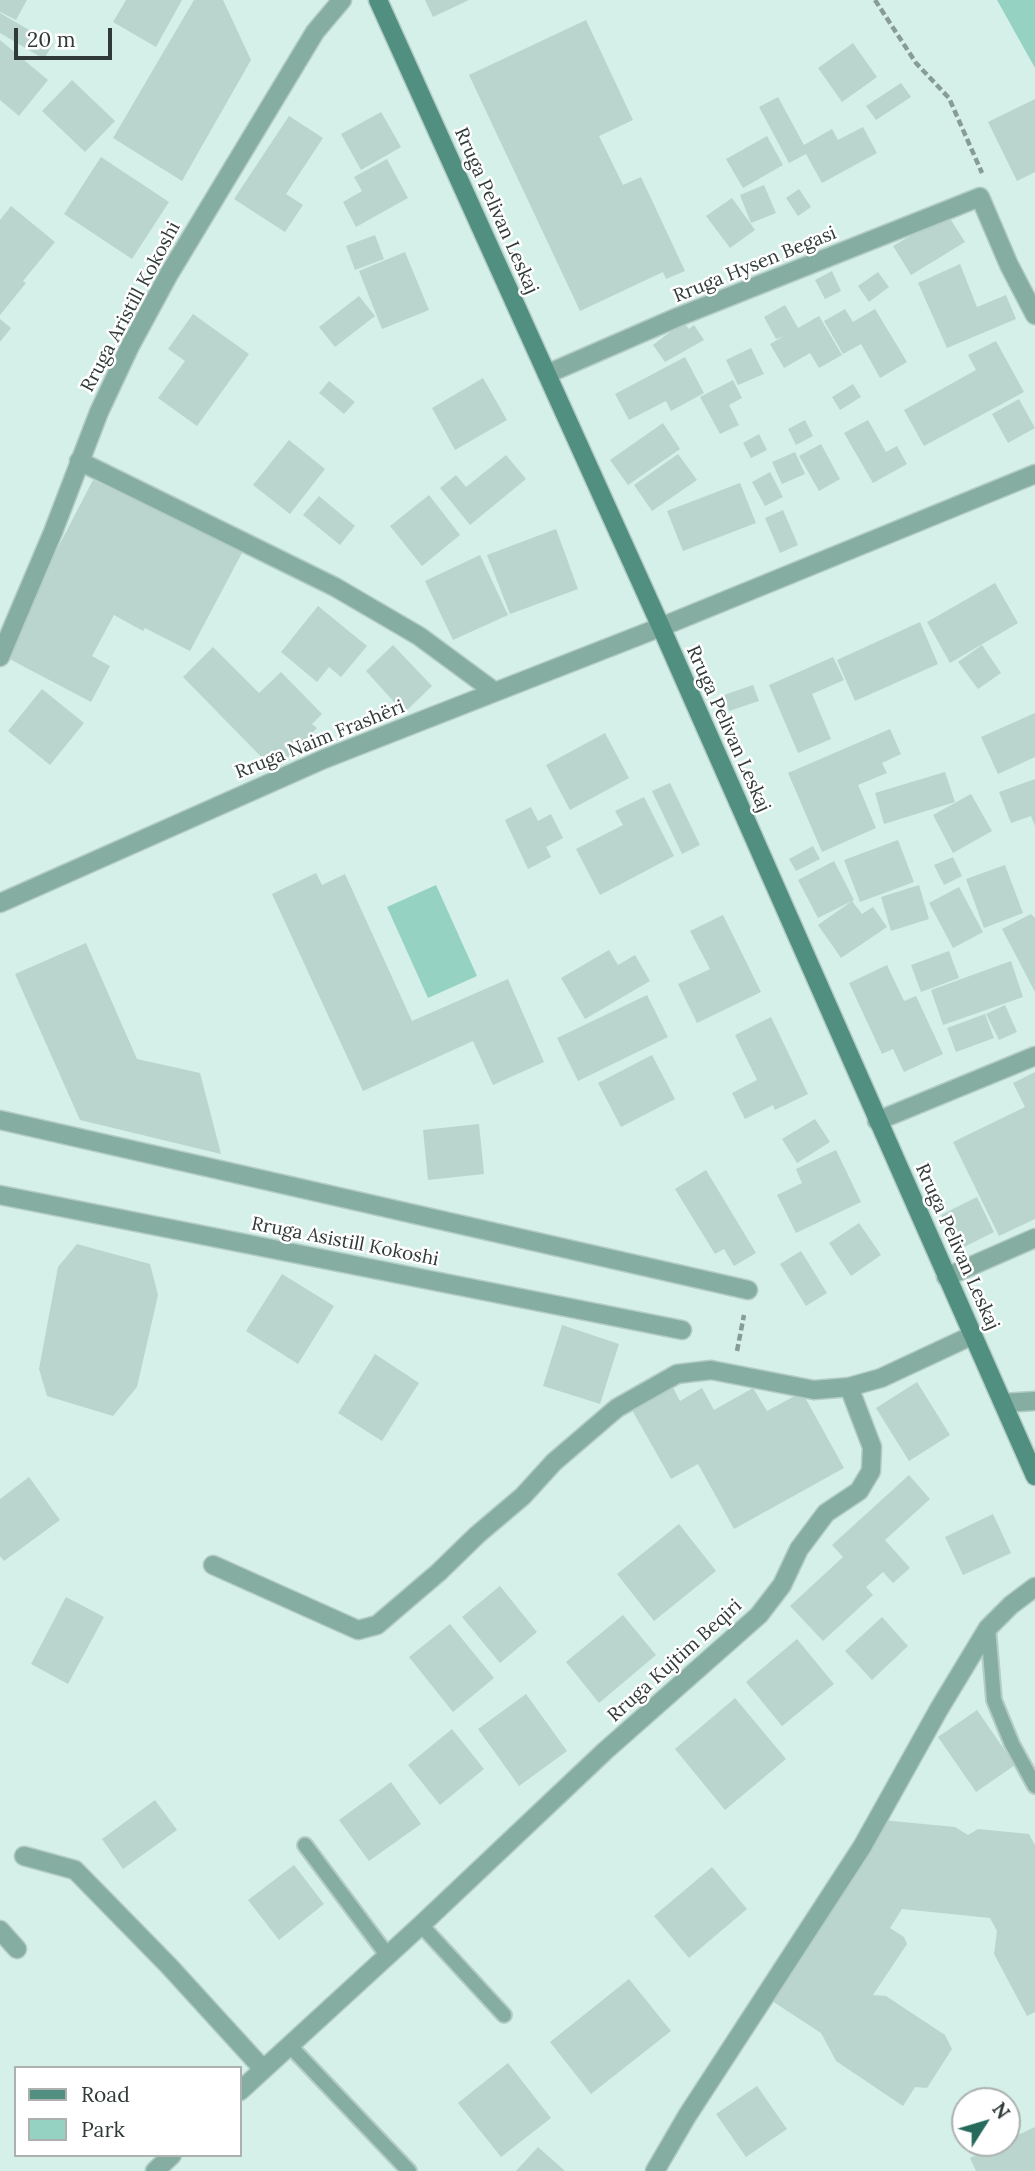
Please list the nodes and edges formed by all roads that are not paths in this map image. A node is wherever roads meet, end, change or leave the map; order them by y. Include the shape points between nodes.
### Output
1 (342, 0) edge
2 (379, 0) edge
3 (1035, 315) edge
4 (547, 374) junction
5 (79, 461) junction
6 (1035, 474) edge
7 (661, 627) junction
8 (0, 657) edge
9 (495, 692) junction
10 (0, 903) edge
11 (1035, 1056) edge
12 (0, 1120) edge
13 (877, 1121) junction
14 (0, 1195) edge
15 (1035, 1238) edge
16 (946, 1277) junction
17 (748, 1290) road end
18 (682, 1330) dead end
19 (973, 1335) junction
20 (849, 1387) junction
21 (1035, 1401) edge
22 (1003, 1404) junction
23 (1035, 1476) edge
24 (212, 1565) dead end
25 (1035, 1587) edge
26 (988, 1628) junction
27 (1035, 1786) edge
28 (305, 1844) dead end
29 (24, 1856) dead end
30 (421, 1925) junction
31 (0, 1930) edge
32 (17, 1948) dead end
33 (388, 1956) junction
34 (505, 2015) dead end
35 (289, 2045) junction
36 (263, 2069) junction
37 (242, 2089) edge
38 (170, 2157) edge
39 (155, 2171) edge
40 (409, 2171) edge
41 (656, 2171) edge

1 - 5 street, Rruga Aristill Kokoshi via 315,32 169,274 130,345
2 - 4 main road, Rruga Pelivan Leskaj
3 - 4 street, Rruga Hysen Begasi via 980,197
4 - 7 main road, Rruga Pelivan Leskaj
5 - 8 street, Rruga Aristill Kokoshi
5 - 9 street via 335,587 419,636
6 - 7 street, Rruga Naim Frashëri
7 - 9 street, Rruga Naim Frashëri
7 - 13 main road, Rruga Pelivan Leskaj
9 - 10 street, Rruga Naim Frashëri via 324,759
11 - 13 street
12 - 17 street
13 - 16 main road, Rruga Pelivan Leskaj
14 - 18 street, Rruga Asistill Kokoshi
15 - 16 street
16 - 19 main road, Rruga Pelivan Leskaj
19 - 20 street via 881,1378
19 - 22 main road, Rruga Pelivan Leskaj
20 - 24 street via 814,1390 711,1370 677,1374 617,1408 377,1625 358,1630
20 - 30 street, Rruga Kujtim Beqiri via 872,1447 871,1471 859,1491 826,1513 759,1615 605,1751
21 - 22 street
22 - 23 main road, Rruga Pelivan Leskaj
25 - 26 street
26 - 27 lane via 994,1700
26 - 41 street via 862,1847
28 - 33 lane
29 - 36 street via 75,1870
30 - 33 street, Rruga Kujtim Beqiri
30 - 34 lane
31 - 32 street
33 - 35 street, Rruga Kujtim Beqiri
35 - 36 street, Rruga Kujtim Beqiri
35 - 40 lane
36 - 37 street, Rruga Kujtim Beqiri
38 - 39 street

